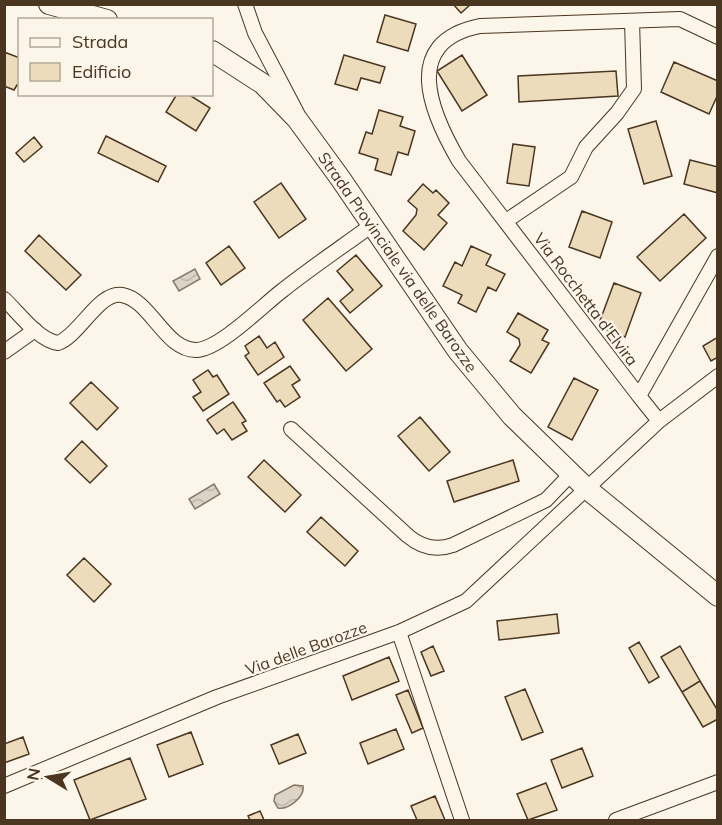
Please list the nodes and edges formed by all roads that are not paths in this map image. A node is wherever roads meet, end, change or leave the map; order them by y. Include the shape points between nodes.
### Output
1 (49, 4) edge
2 (245, 4) edge
3 (100, 18) edge
4 (632, 21) junction
5 (717, 37) edge
6 (213, 52) edge
7 (302, 126) junction
8 (506, 221) junction
9 (372, 225) junction
10 (717, 256) edge
11 (4, 299) edge
12 (35, 330) junction
13 (4, 352) edge
14 (717, 376) edge
15 (639, 396) junction
16 (659, 421) junction
17 (291, 429) dead end
18 (571, 474) junction
19 (586, 488) junction
20 (717, 596) edge
21 (399, 632) junction
22 (717, 782) edge
23 (4, 786) edge
24 (462, 820) edge
25 (616, 820) edge

1 - 3 main road
2 - 7 street via 255,33
4 - 5 street, Via Rocchetta d'Elvira via 680,19
4 - 8 street via 634,89 586,147 571,177
4 - 8 street, Via Rocchetta d'Elvira via 480,26 450,37 434,56 428,72 429,92 445,136 459,161
6 - 7 main road, Strada Provinciale via delle Barozze via 263,84
7 - 9 main road, Strada Provinciale via delle Barozze
8 - 15 street, Via Rocchetta d'Elvira
9 - 12 street via 207,348 181,346 135,301 123,295 104,301 62,342 50,341
9 - 18 main road, Strada Provinciale via delle Barozze via 458,351 512,416
10 - 15 street, Via Rocchetta d'Elvira
11 - 12 street
12 - 13 street
14 - 16 street
15 - 16 street, Via Rocchetta d'Elvira
16 - 19 street
17 - 18 street via 408,536 430,548 453,545 546,500
18 - 19 main road, Strada Provinciale via delle Barozze
19 - 20 main road, Strada Provinciale via delle Barozze
19 - 21 street, Via delle Barozze via 466,601
21 - 23 street, Via delle Barozze via 217,697
21 - 24 street
22 - 25 street

